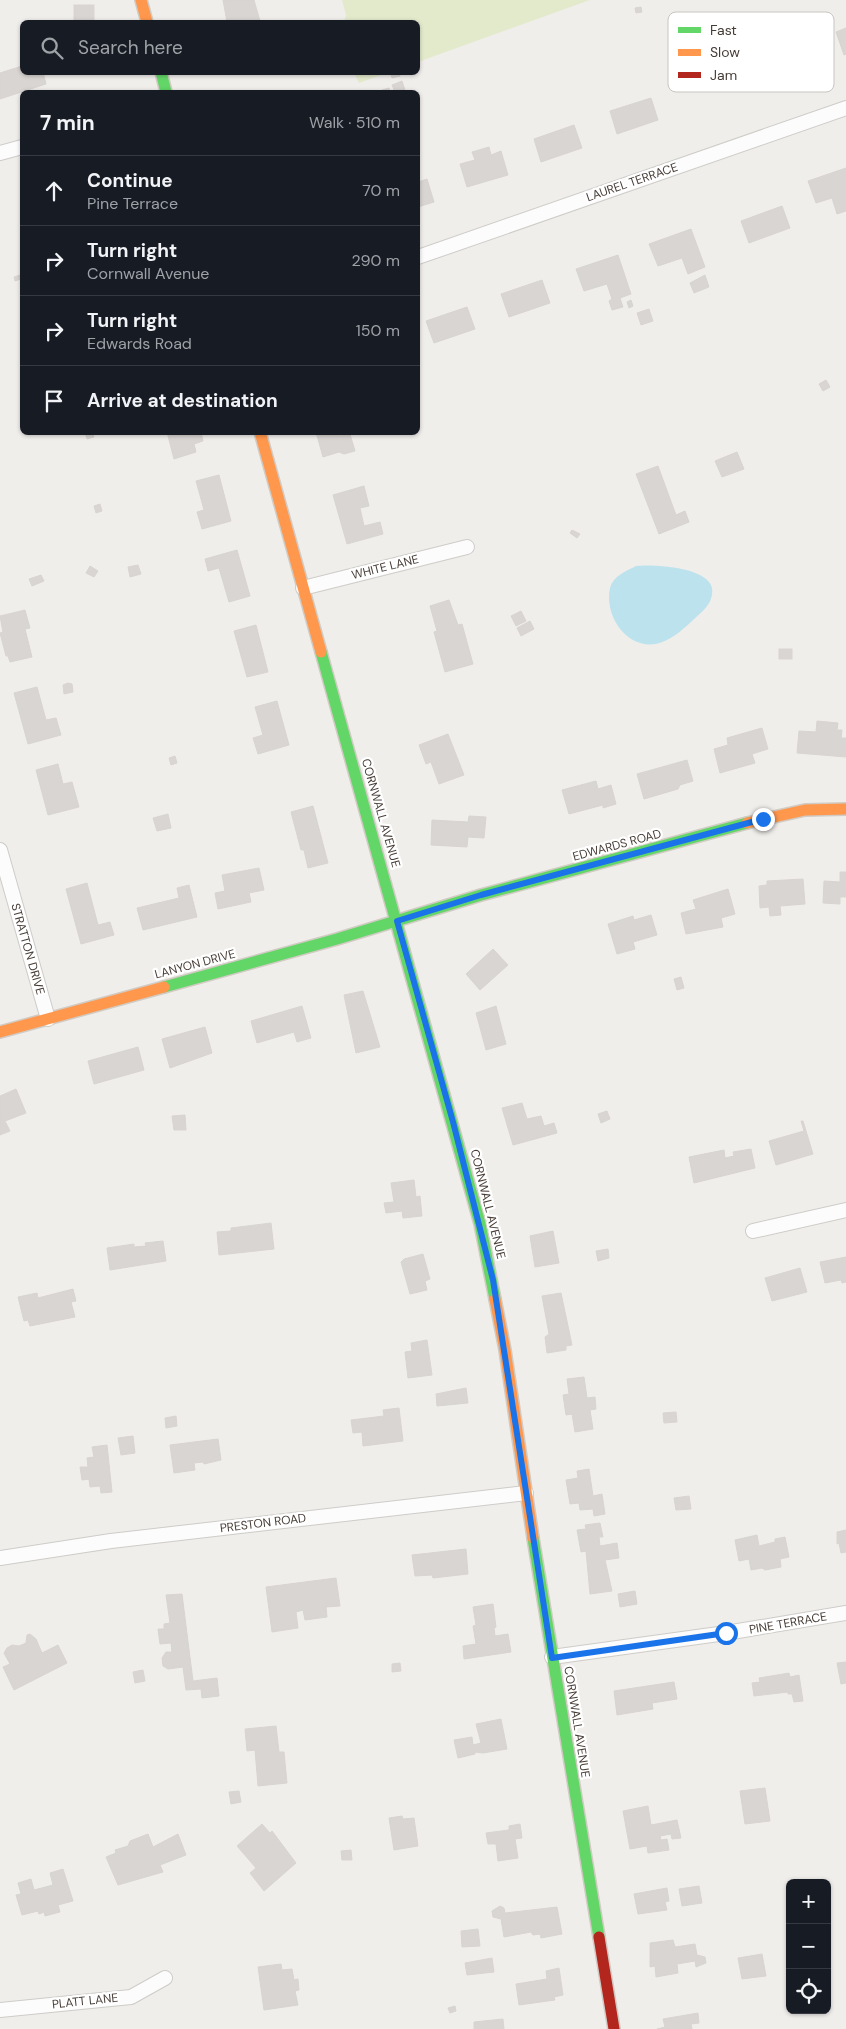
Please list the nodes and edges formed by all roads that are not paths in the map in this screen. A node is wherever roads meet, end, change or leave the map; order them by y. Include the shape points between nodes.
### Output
1 (141, 0) edge
2 (146, 20) edge
3 (162, 75) edge
4 (166, 90) edge
5 (846, 108) edge
6 (20, 148) edge
7 (0, 154) edge
8 (420, 255) edge
9 (261, 435) edge
10 (467, 547) dead end
11 (303, 588) junction
12 (846, 809) edge
13 (0, 850) edge
14 (397, 921) junction
15 (48, 1019) junction
16 (0, 1032) edge
17 (846, 1210) edge
18 (753, 1231) dead end
19 (526, 1493) junction
20 (0, 1558) edge
21 (846, 1613) edge
22 (552, 1658) junction
23 (165, 1978) dead end
24 (0, 2010) edge
25 (614, 2029) edge

1 - 2 street
3 - 4 street
5 - 8 street, LAUREL TERRACE
6 - 7 street
9 - 11 street, CORNWALL AVENUE
10 - 11 street, WHITE LANE
11 - 14 street, CORNWALL AVENUE
12 - 14 street, EDWARDS ROAD via 806,810 763,819
13 - 15 street, STRATTON DRIVE
14 - 15 street, LANYON DRIVE
14 - 19 street, CORNWALL AVENUE via 482,1234 505,1350
15 - 16 street, LANYON DRIVE
17 - 18 street
19 - 20 street, PRESTON ROAD via 111,1541
19 - 22 street, CORNWALL AVENUE
21 - 22 street, PINE TERRACE
22 - 25 street, CORNWALL AVENUE
23 - 24 street, PLATT LANE via 131,1997

